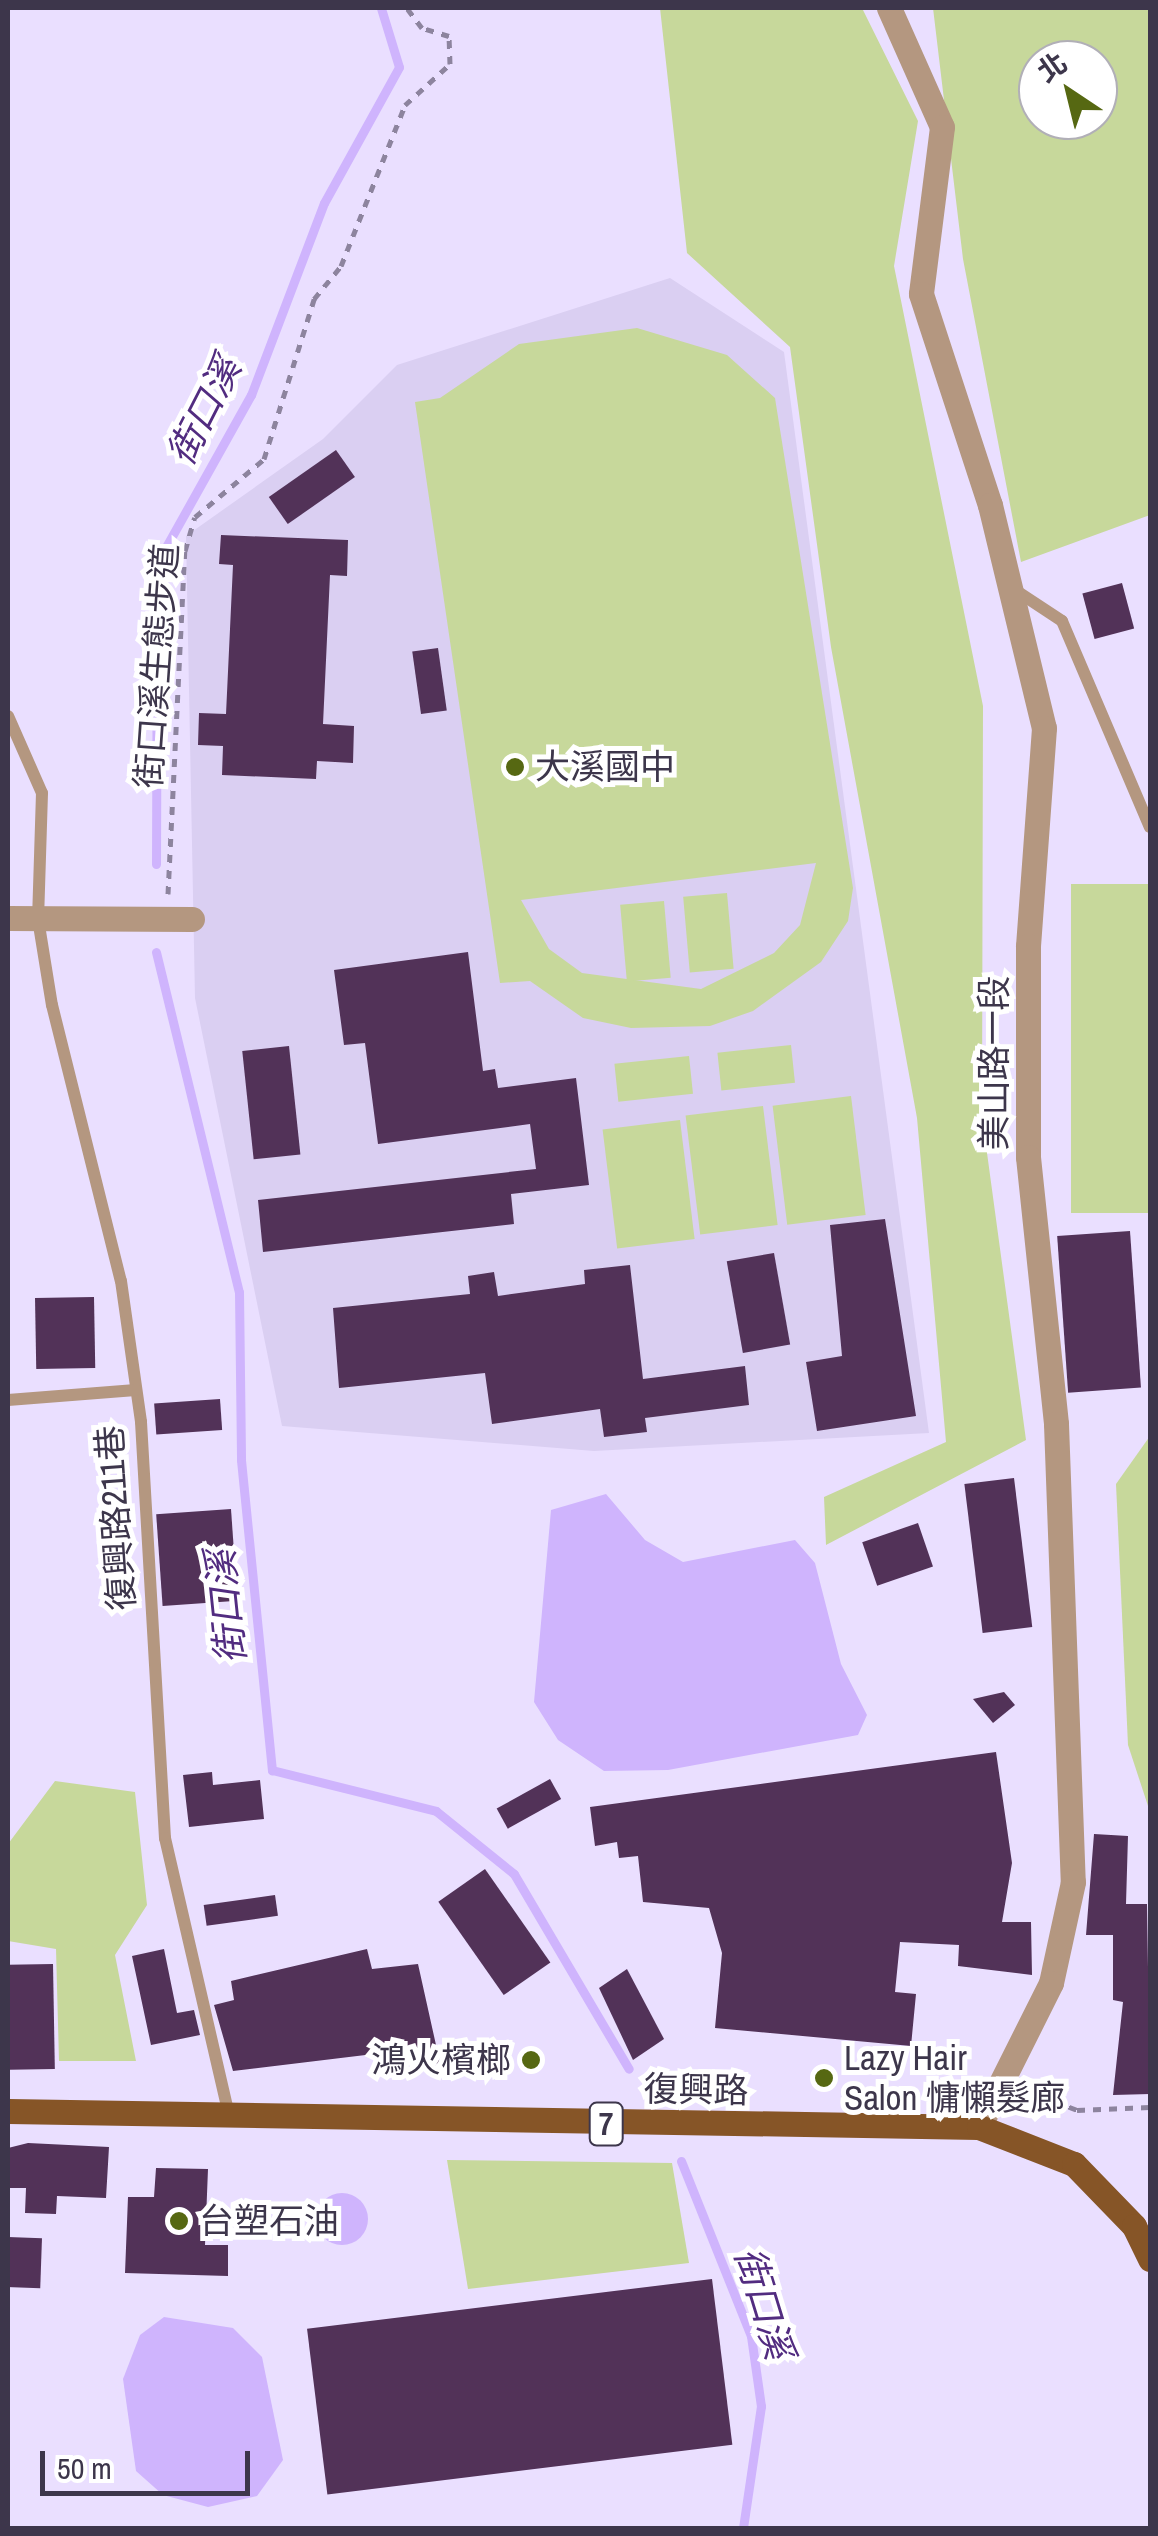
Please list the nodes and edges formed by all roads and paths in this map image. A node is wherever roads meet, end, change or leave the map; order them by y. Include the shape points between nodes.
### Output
1 (407, 8) edge
2 (889, 8) edge
3 (1010, 586) junction
4 (8, 716) edge
5 (1150, 826) edge
6 (168, 897) dead end
7 (8, 918) edge
8 (192, 918) dead end
9 (38, 919) junction
10 (136, 1390) junction
11 (8, 1400) edge
12 (1150, 2107) edge
13 (8, 2111) edge
14 (229, 2116) junction
15 (979, 2127) junction
16 (1150, 2259) edge

1 - 6 path, 街口溪生態步道 via 422,28 449,36 450,64 405,105 340,266 314,300 264,459 194,518 184,551
2 - 3 street, 美山路一段 via 942,127 922,294
3 - 5 lane via 1062,621
3 - 15 street, 美山路一段 via 1044,728 1028,946 1028,1156 1056,1424 1073,1882 1052,1983
4 - 9 lane, 復興路211巷 via 42,793
7 - 9 street
8 - 9 street
9 - 10 lane, 復興路211巷 via 121,1281
10 - 11 lane
10 - 14 lane, 復興路211巷 via 166,1838
12 - 15 path via 1076,2110 1054,2101
13 - 14 main road, 復興路 / 7
14 - 15 main road, 復興路 / 7
15 - 16 main road, 復興路 / 7 via 1074,2164 1134,2226

